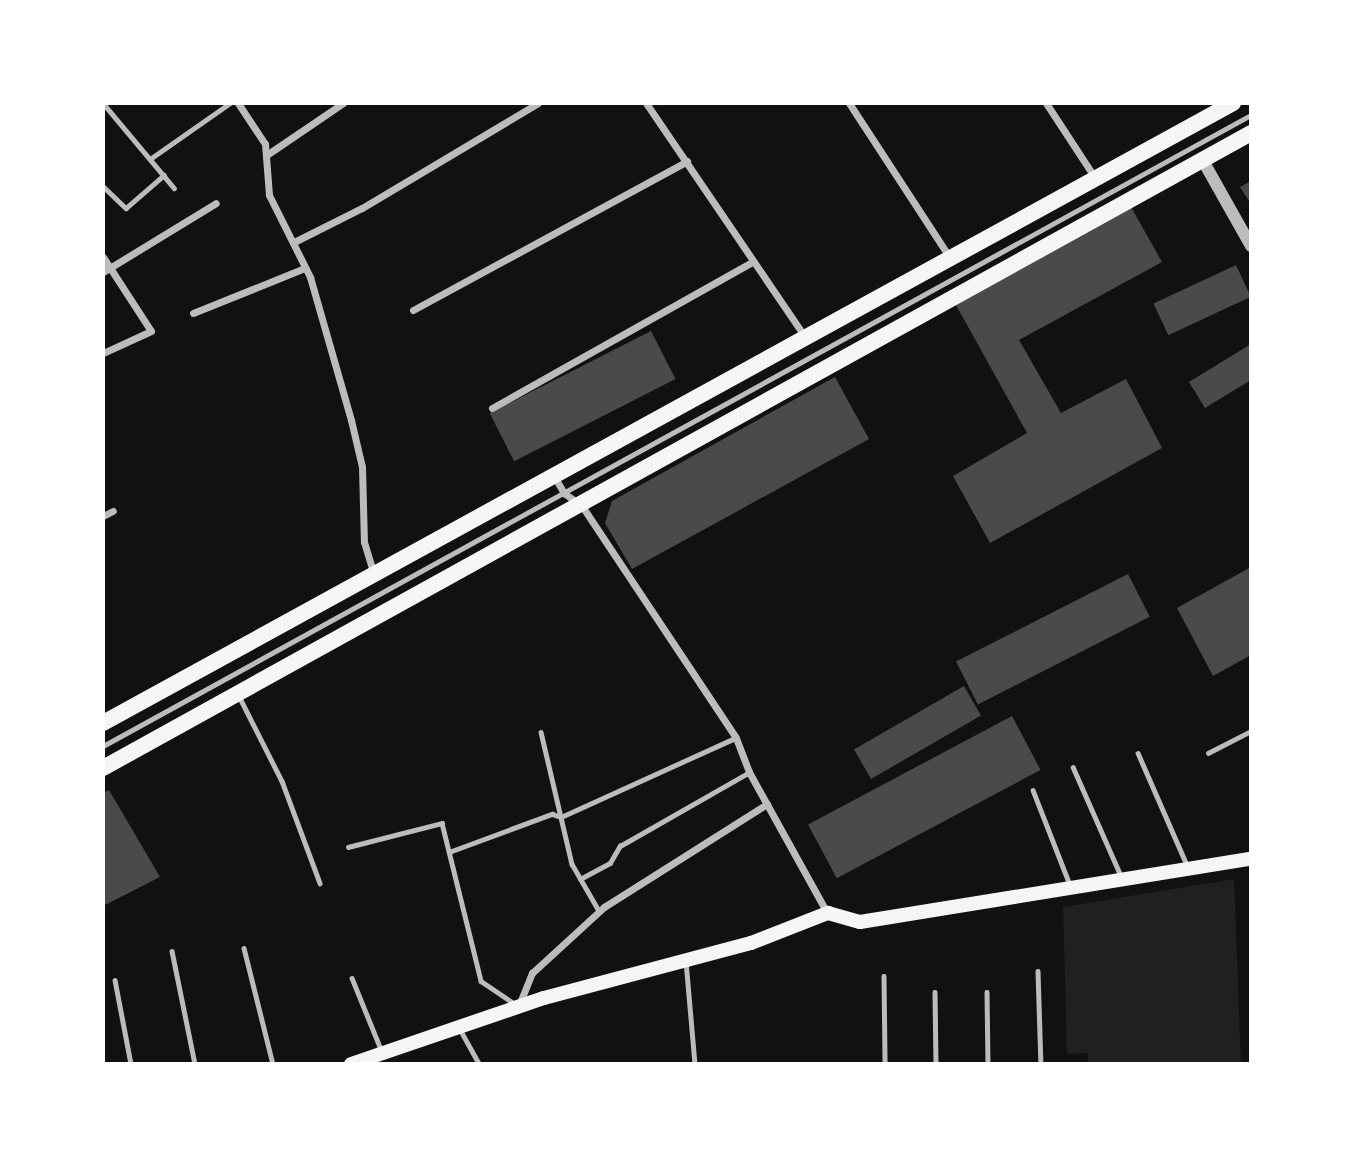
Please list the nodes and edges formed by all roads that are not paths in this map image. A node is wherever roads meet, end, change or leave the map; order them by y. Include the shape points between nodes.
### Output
1 (103, 103) edge
2 (230, 103) edge
3 (238, 103) edge
4 (343, 103) edge
5 (538, 103) edge
6 (646, 103) edge
7 (849, 103) edge
8 (1046, 103) edge
9 (1233, 103) edge
10 (1251, 115) edge
11 (1251, 132) edge
12 (268, 154) junction
13 (150, 159) junction
14 (1202, 159) junction
15 (687, 161) junction
16 (164, 175) junction
17 (1095, 179) junction
18 (103, 186) edge
19 (174, 188) dead end
20 (216, 203) dead end
21 (295, 242) junction
22 (1251, 246) edge
23 (103, 257) edge
24 (950, 258) junction
25 (752, 262) junction
26 (110, 265) junction
27 (305, 268) junction
28 (103, 272) edge
29 (413, 310) dead end
30 (193, 313) dead end
31 (806, 339) junction
32 (103, 353) edge
33 (492, 408) dead end
34 (554, 476) junction
35 (564, 493) junction
36 (582, 506) junction
37 (113, 511) dead end
38 (103, 516) edge
39 (374, 575) junction
40 (238, 694) junction
41 (103, 723) edge
42 (1251, 731) edge
43 (541, 732) dead end
44 (736, 738) junction
45 (103, 746) edge
46 (1138, 753) dead end
47 (1209, 753) dead end
48 (1073, 767) dead end
49 (103, 768) edge
50 (749, 772) junction
51 (1032, 790) dead end
52 (767, 804) junction
53 (561, 817) junction
54 (348, 847) dead end
55 (449, 852) junction
56 (1251, 859) edge
57 (1189, 869) junction
58 (580, 878) junction
59 (1122, 880) junction
60 (320, 883) dead end
61 (1072, 889) junction
62 (599, 912) junction
63 (828, 914) junction
64 (244, 948) dead end
65 (172, 951) dead end
66 (686, 959) junction
67 (1038, 971) dead end
68 (884, 976) dead end
69 (352, 978) dead end
70 (114, 980) dead end
71 (935, 992) dead end
72 (987, 992) dead end
73 (519, 1006) junction
74 (459, 1027) junction
75 (382, 1053) junction
76 (131, 1064) edge
77 (195, 1064) edge
78 (273, 1064) edge
79 (352, 1064) edge
80 (479, 1064) edge
81 (695, 1064) edge
82 (885, 1064) edge
83 (936, 1064) edge
84 (988, 1064) edge
85 (1041, 1064) edge

1 - 13 lane
2 - 13 lane
3 - 12 street
4 - 12 street
5 - 21 street via 362,208
6 - 15 street
7 - 24 street
8 - 17 street
9 - 17 main road
10 - 35 lane
11 - 14 main road
12 - 21 street via 269,195
13 - 16 lane
14 - 22 street
14 - 36 main road
15 - 25 street
15 - 29 street
16 - 18 lane via 126,208
16 - 19 lane
17 - 24 main road
20 - 26 street
21 - 27 street
23 - 26 street
24 - 31 main road
25 - 31 street
25 - 33 street
26 - 28 street
26 - 32 street via 151,331
27 - 30 street
27 - 39 street via 362,467 364,542
31 - 34 main road
34 - 35 street
34 - 39 main road
35 - 36 street
35 - 45 lane
36 - 40 main road
36 - 44 street
37 - 38 street
39 - 41 main road
40 - 49 main road
40 - 60 lane via 282,781
42 - 47 lane
43 - 53 lane
44 - 50 street
44 - 53 lane
46 - 57 lane
48 - 59 lane
50 - 52 street
50 - 58 lane via 620,846 610,863
51 - 61 lane
52 - 62 street
52 - 63 street
53 - 55 lane via 552,814
53 - 58 lane
54 - 55 lane via 442,823
55 - 73 lane via 481,981
56 - 57 main road
57 - 59 main road
58 - 62 lane
59 - 61 main road
61 - 63 main road via 860,922
62 - 73 street via 532,973
63 - 66 main road via 751,943
64 - 78 lane
65 - 77 lane
66 - 73 main road
66 - 81 lane
67 - 85 lane
68 - 82 lane
69 - 75 lane
70 - 76 lane
71 - 83 lane
72 - 84 lane
73 - 74 main road
74 - 75 main road
74 - 80 lane
75 - 79 main road

